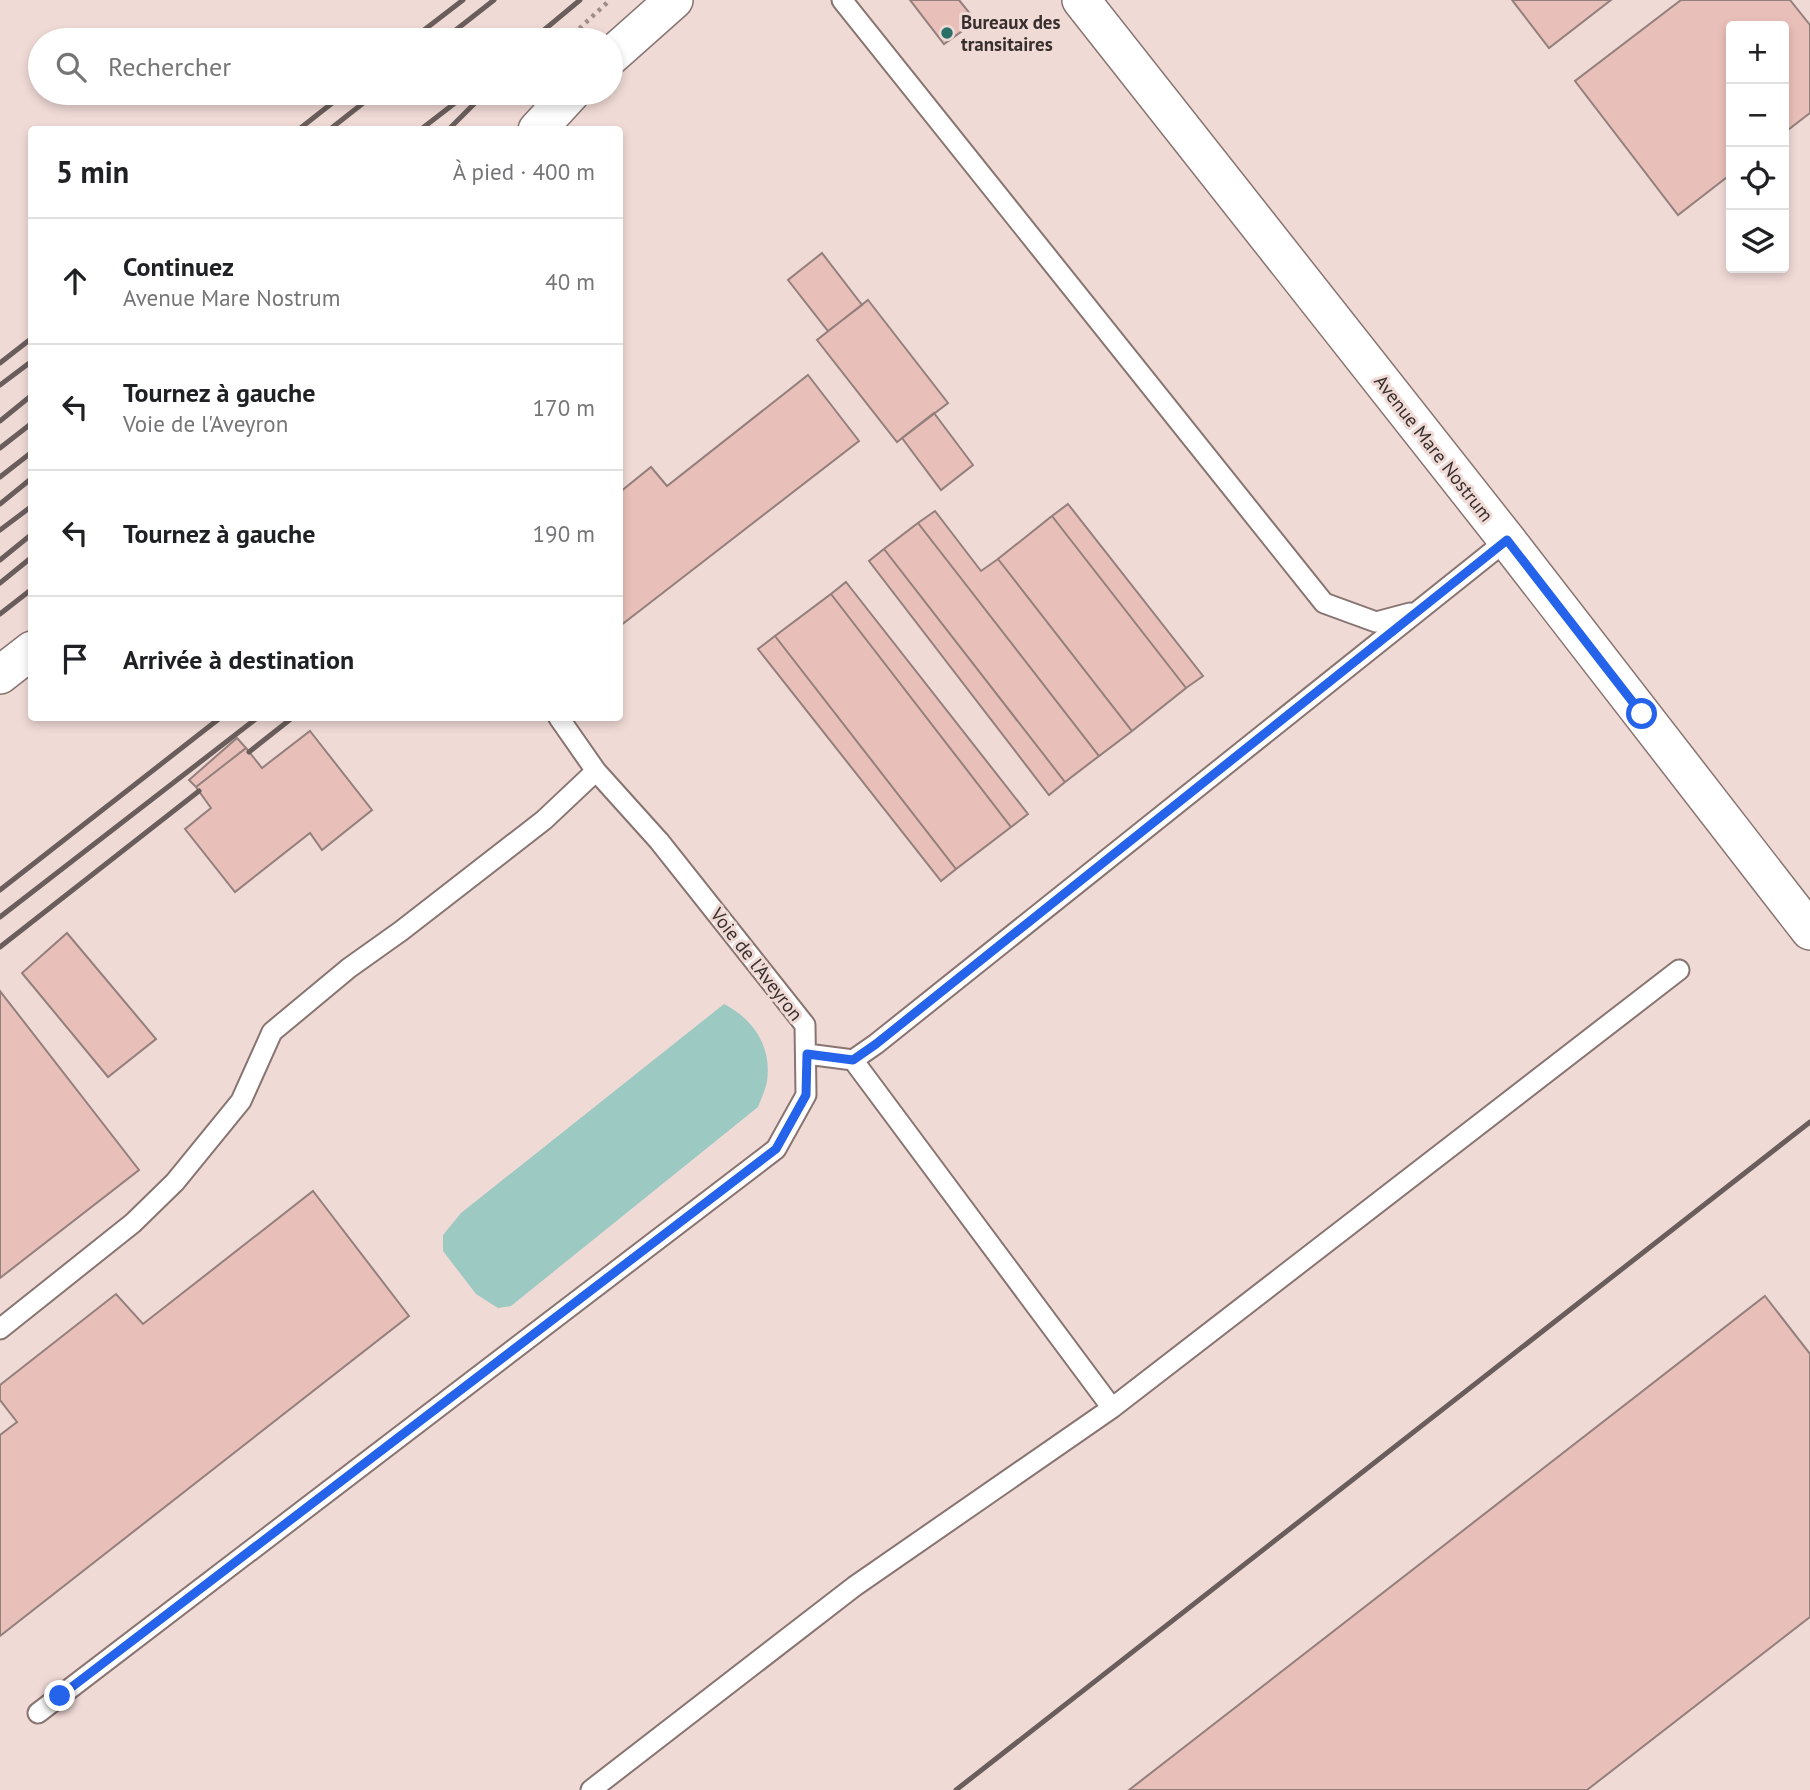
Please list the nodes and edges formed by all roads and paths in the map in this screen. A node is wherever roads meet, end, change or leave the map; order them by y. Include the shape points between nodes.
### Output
1 (610, 0) edge
2 (674, 0) edge
3 (842, 0) edge
4 (1080, 0) edge
5 (580, 28) edge
6 (623, 45) edge
7 (560, 105) edge
8 (541, 126) edge
9 (1507, 540) junction
10 (1418, 611) junction
11 (28, 653) edge
12 (0, 675) edge
13 (561, 721) edge
14 (596, 771) junction
15 (1810, 931) edge
16 (1679, 970) dead end
17 (807, 1054) junction
18 (853, 1060) junction
19 (0, 1329) edge
20 (1112, 1408) junction
21 (38, 1713) dead end
22 (591, 1790) edge

1 - 5 path
2 - 6 street
3 - 10 lane via 1324,603 1376,622
4 - 9 street, Avenue Mare Nostrum
7 - 8 street
9 - 10 lane
9 - 15 street, Avenue Mare Nostrum
10 - 18 lane
11 - 12 street
13 - 14 lane, Voie de l'Aveyron
14 - 17 lane, Voie de l'Aveyron via 659,841 805,1025
14 - 19 lane via 544,820 272,1032 241,1101 175,1182 133,1223
16 - 20 lane
17 - 18 lane
17 - 21 lane, Voie de l'Aveyron via 806,1095 776,1149
18 - 20 lane
20 - 22 lane via 855,1586

